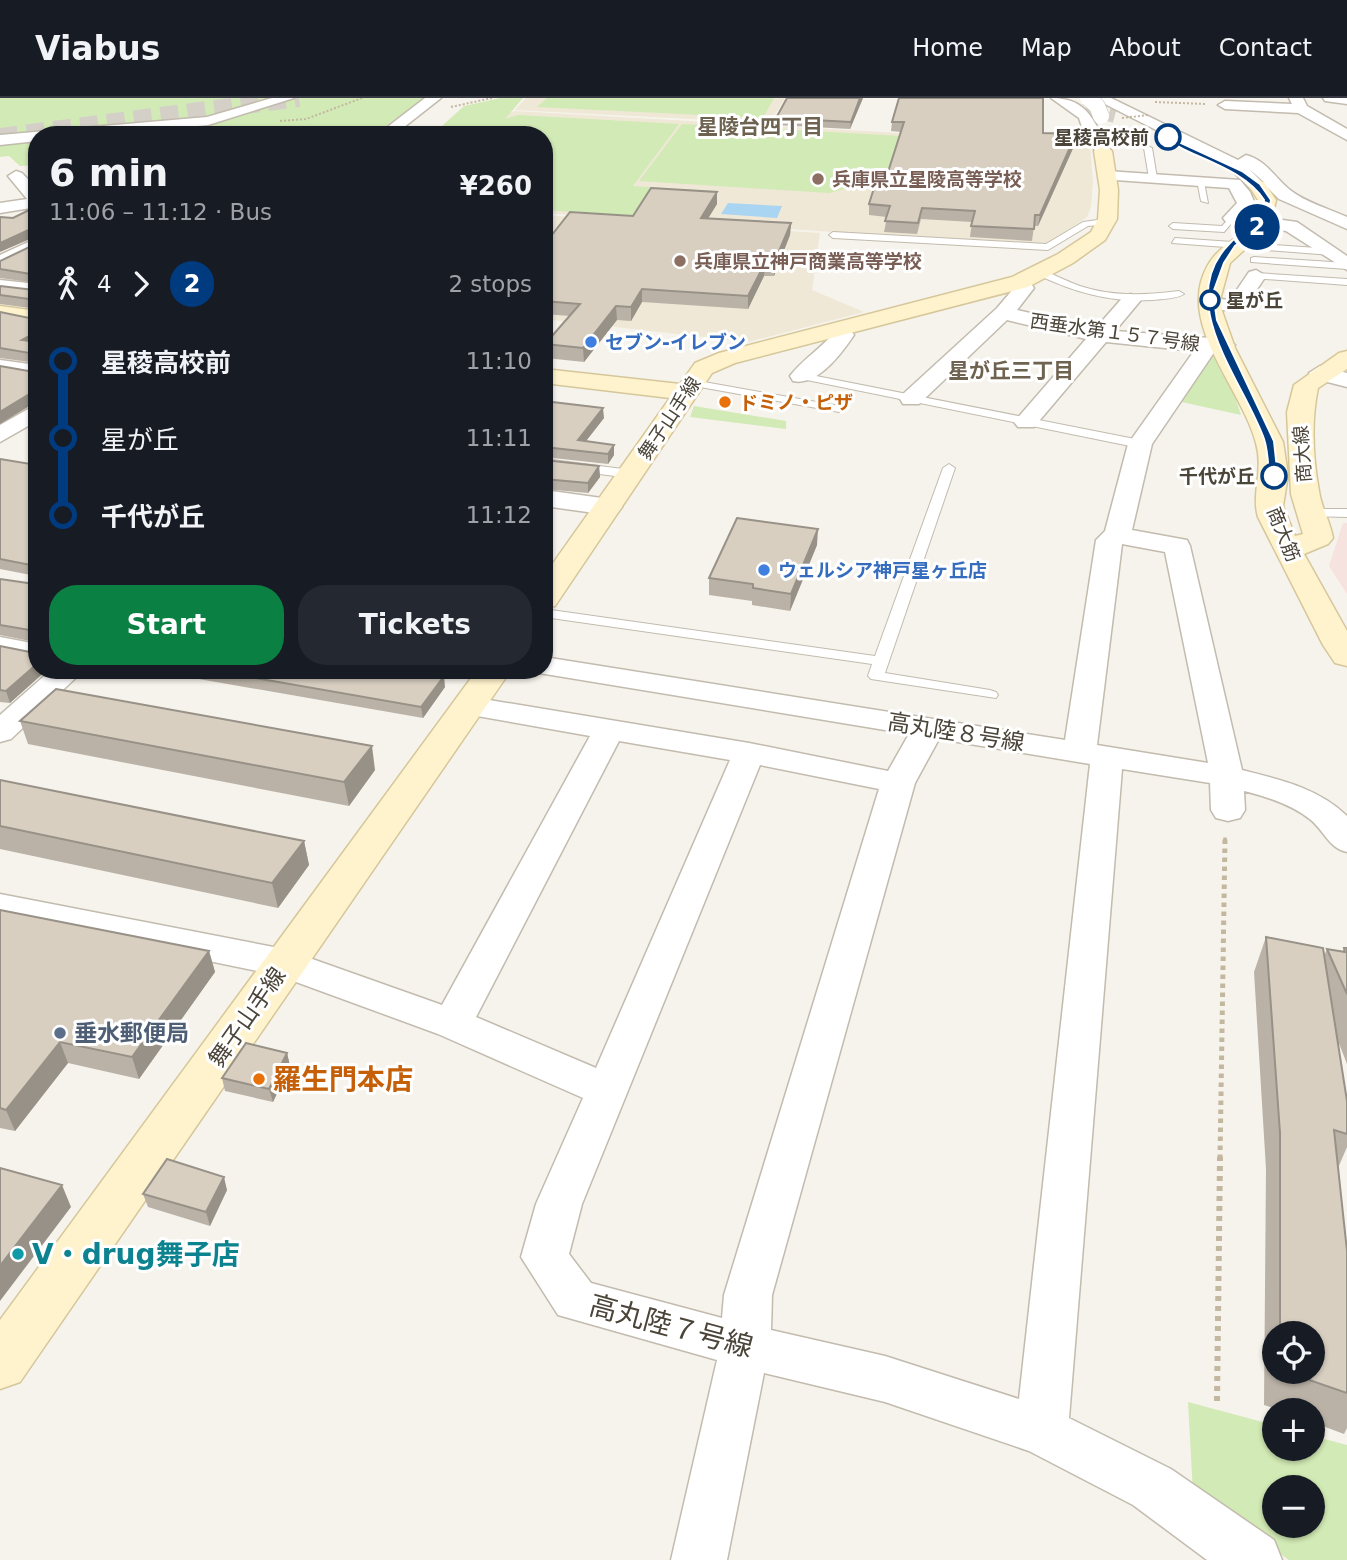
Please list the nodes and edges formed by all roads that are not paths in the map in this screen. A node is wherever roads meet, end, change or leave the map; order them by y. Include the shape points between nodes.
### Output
1 (287, 98) edge
2 (434, 98) edge
3 (1058, 98) edge
4 (1068, 98) edge
5 (1100, 98) tunnel mouth
6 (1256, 98) edge
7 (1330, 98) edge
8 (1347, 100) edge
9 (1087, 102) edge
10 (1298, 103) edge
11 (1225, 105) road end
12 (1114, 116) junction
13 (152, 126) edge
14 (396, 126) edge
15 (1340, 126) edge
16 (1347, 135) edge
17 (28, 137) edge
18 (0, 140) edge
19 (1190, 142) junction
20 (1148, 148) dead end
21 (1103, 151) junction
22 (16, 176) dead end
23 (1107, 176) junction
24 (1153, 178) junction
25 (1200, 182) junction
26 (1258, 186) junction
27 (28, 189) edge
28 (0, 195) edge
29 (28, 196) edge
30 (28, 198) edge
31 (1205, 201) dead end
32 (0, 208) edge
33 (1232, 218) junction
34 (0, 220) edge
35 (24, 222) edge
36 (1105, 222) junction
37 (1264, 222) junction
38 (1347, 224) edge
39 (1173, 226) dead end
40 (833, 235) dead end
41 (1175, 241) dead end
42 (1232, 244) junction
43 (28, 247) edge
44 (1332, 252) junction
45 (6, 256) edge
46 (28, 256) edge
47 (1347, 265) edge
48 (1255, 268) junction
49 (1030, 277) junction
50 (1347, 282) edge
51 (0, 286) edge
52 (28, 289) edge
53 (1180, 294) dead end
54 (1131, 300) junction
55 (1210, 304) junction
56 (1004, 312) junction
57 (0, 313) edge
58 (28, 317) edge
59 (840, 329) junction
60 (1104, 335) junction
61 (1216, 346) junction
62 (1347, 358) edge
63 (0, 367) edge
64 (28, 371) edge
65 (1320, 373) junction
66 (801, 376) joint
67 (553, 377) edge
68 (1347, 380) edge
69 (690, 387) junction
70 (911, 399) junction
71 (839, 409) dead end
72 (28, 417) edge
73 (1026, 422) junction
74 (13, 427) edge
75 (1140, 444) junction
76 (553, 464) edge
77 (949, 468) dead end
78 (631, 474) junction
79 (553, 499) edge
80 (609, 507) junction
81 (1313, 513) junction
82 (1347, 513) edge
83 (1117, 535) junction
84 (1289, 550) junction
85 (553, 586) edge
86 (553, 614) edge
87 (0, 646) edge
88 (28, 651) edge
89 (1347, 656) edge
90 (881, 661) junction
91 (553, 667) edge
92 (58, 679) edge
93 (482, 688) edge
94 (990, 695) dead end
95 (4, 724) edge
96 (929, 728) junction
97 (609, 730) junction
98 (749, 753) junction
99 (1093, 754) junction
100 (1227, 776) junction
101 (898, 783) junction
102 (1228, 810) road end
103 (1347, 841) edge
104 (0, 906) edge
105 (284, 963) junction
106 (452, 1024) junction
107 (607, 1091) junction
108 (745, 1346) junction
109 (0, 1364) edge
110 (1042, 1431) junction
111 (699, 1560) edge
112 (1254, 1560) edge

1 - 13 street via 208,121
2 - 14 street
3 - 21 street via 1086,116
4 - 9 street
5 - 19 street
6 - 10 street
7 - 8 street
9 - 12 street, bridge
10 - 11 street
10 - 15 street
12 - 21 street
12 - 26 street via 1224,164
15 - 16 street
17 - 18 street
19 - 26 street via 1240,168
19 - 38 street via 1206,143 1249,162 1285,195
20 - 24 lane
21 - 23 street
22 - 27 street
23 - 24 street
23 - 36 street via 1110,201
24 - 25 street
25 - 31 lane
25 - 33 street via 1234,183 1242,192 1246,204
26 - 37 street via 1267,200
28 - 29 street
30 - 32 street
33 - 37 street
33 - 39 lane via 1224,229
34 - 35 street
36 - 40 lane via 1086,224 1048,247
36 - 49 street via 1090,242
37 - 42 street
37 - 44 street via 1291,226
41 - 42 lane
42 - 44 lane
42 - 55 street via 1209,293
43 - 45 street
44 - 47 street
45 - 46 street
47 - 48 lane
48 - 50 lane
48 - 55 street via 1236,306
49 - 54 lane
49 - 56 street, 西垂水第１５７号線
49 - 59 street, 舞子山手線
51 - 52 street
53 - 54 lane
54 - 60 street
55 - 61 street, 商大筋
56 - 60 street, 西垂水第１５７号線
56 - 70 street
57 - 58 street
59 - 66 street via 844,335
59 - 69 street, 舞子山手線 via 727,358 703,368
60 - 61 street, 西垂水第１５７号線
60 - 73 street
61 - 75 street
61 - 84 street, 商大筋 via 1269,441 1274,476 1269,507
62 - 65 street, 商大線
63 - 64 street
65 - 68 street
65 - 81 street, 商大線 via 1307,385 1300,412 1305,494
66 - 70 lane
67 - 69 street
69 - 71 lane
69 - 78 street, 舞子山手線
70 - 73 lane
72 - 74 street
73 - 75 lane
75 - 83 street
76 - 78 lane
77 - 90 lane
78 - 80 street, 舞子山手線
79 - 80 street
80 - 85 street, 舞子山手線
81 - 82 lane
81 - 84 street, 商大線 via 1318,538
83 - 99 street via 1109,540
83 - 100 street via 1177,546
84 - 89 street, 商大筋
86 - 90 lane
87 - 88 street
90 - 94 lane via 876,676
91 - 96 street, 高丸陸８号線
92 - 95 street
93 - 97 street
93 - 105 street, 舞子山手線
96 - 99 street, 高丸陸８号線
96 - 101 street
97 - 98 street
97 - 106 street
98 - 101 street
98 - 107 street
99 - 100 street, 高丸陸８号線
99 - 110 street
100 - 102 street
100 - 103 street, 高丸陸８号線 via 1304,798 1339,827
101 - 108 street via 748,1295
104 - 105 street
105 - 106 street
105 - 109 street, 舞子山手線
106 - 107 street
107 - 108 street, 高丸陸７号線 via 559,1204 545,1256 575,1300
108 - 110 street, 高丸陸７号線 via 885,1379
108 - 111 street
110 - 112 street, 高丸陸７号線 via 1152,1488

